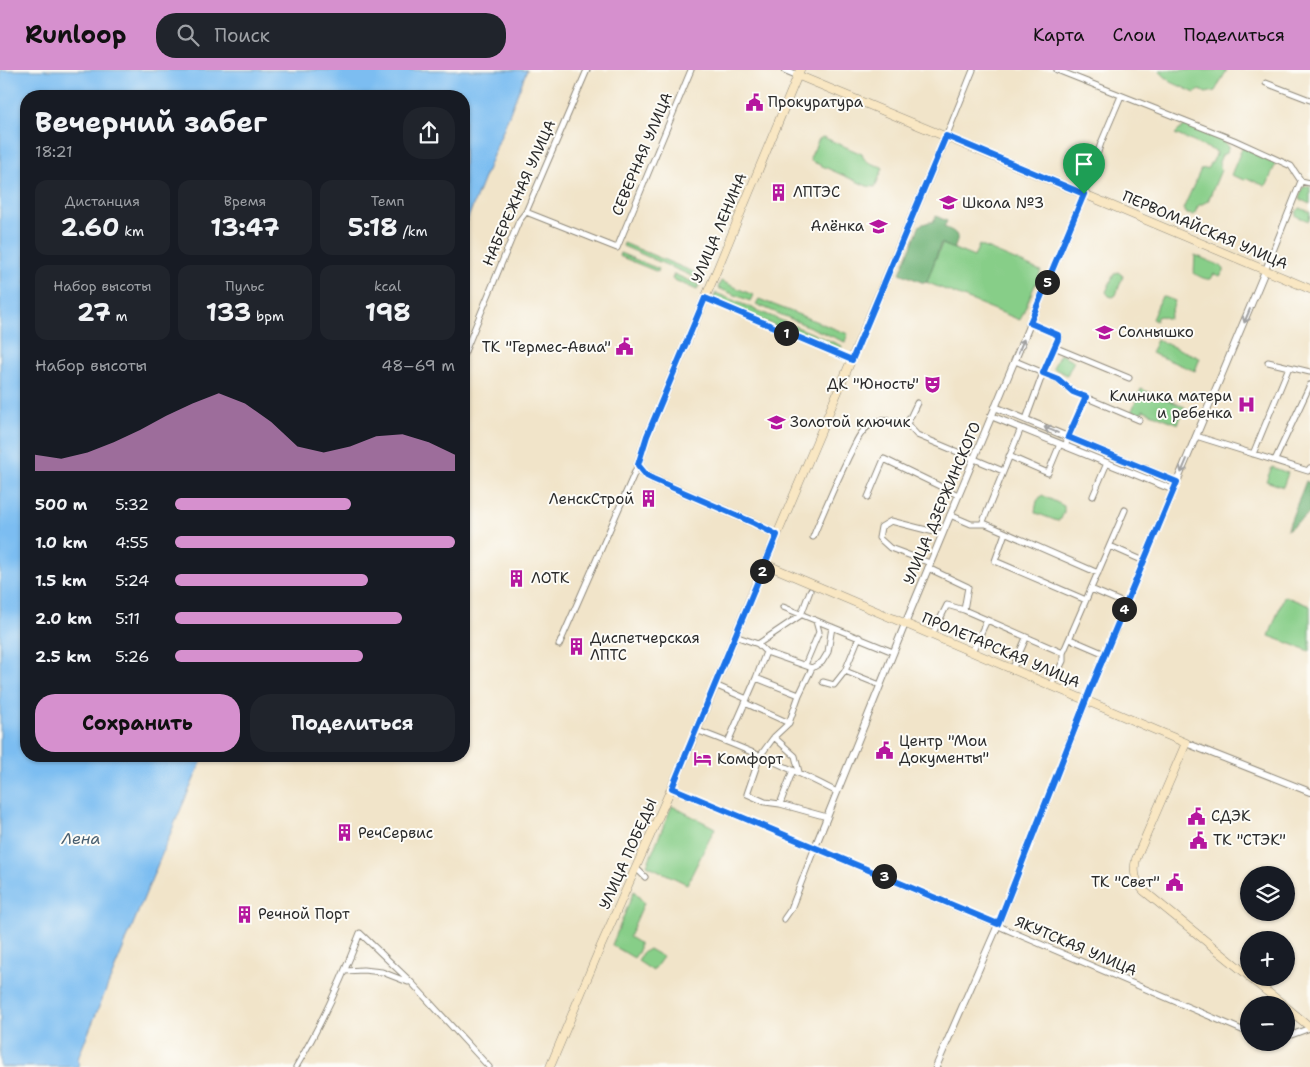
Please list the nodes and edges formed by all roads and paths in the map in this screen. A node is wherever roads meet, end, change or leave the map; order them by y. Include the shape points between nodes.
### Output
1 (587, 70) edge
2 (691, 70) edge
3 (785, 70) edge
4 (973, 70) edge
5 (1057, 70) edge
6 (798, 73) edge
7 (1266, 83) dead end
8 (1121, 96) junction
9 (1310, 100) edge
10 (946, 136) junction
11 (1301, 181) junction
12 (1310, 184) edge
13 (1084, 194) junction
14 (526, 212) junction
15 (1266, 271) junction
16 (1310, 289) edge
17 (705, 298) junction
18 (1030, 323) junction
19 (470, 339) edge
20 (1054, 347) junction
21 (852, 360) junction
22 (1015, 361) junction
23 (1268, 362) dead end
24 (1289, 367) junction
25 (1310, 372) edge
26 (1043, 373) junction
27 (1129, 378) dead end
28 (1310, 385) edge
29 (1086, 397) junction
30 (917, 403) dead end
31 (995, 407) junction
32 (992, 416) junction
33 (1026, 419) junction
34 (1139, 420) dead end
35 (908, 424) junction
36 (1021, 428) junction
37 (1196, 436) junction
38 (1068, 437) junction
39 (1062, 445) junction
40 (1253, 454) junction
41 (1009, 456) junction
42 (973, 460) junction
43 (1275, 460) junction
44 (1107, 463) junction
45 (638, 465) junction
46 (1310, 468) edge
47 (1003, 472) junction
48 (1177, 482) junction
49 (1174, 490) junction
50 (958, 495) junction
51 (1093, 496) dead end
52 (868, 497) dead end
53 (1125, 510) dead end
54 (950, 515) junction
55 (982, 524) junction
56 (1005, 533) junction
57 (942, 534) junction
58 (777, 535) junction
59 (813, 538) dead end
60 (1110, 546) junction
61 (1144, 561) junction
62 (765, 564) junction
63 (929, 566) junction
64 (1098, 573) junction
65 (1091, 589) junction
66 (810, 591) dead end
67 (1086, 600) junction
68 (1126, 604) junction
69 (783, 607) dead end
70 (964, 610) junction
71 (801, 615) junction
72 (987, 620) junction
73 (816, 621) junction
74 (905, 624) junction
75 (832, 627) junction
76 (932, 635) junction
77 (735, 636) junction
78 (859, 638) junction
79 (1026, 638) junction
80 (1070, 639) junction
81 (758, 644) junction
82 (559, 645) dead end
83 (766, 652) junction
84 (893, 652) junction
85 (972, 652) junction
86 (1064, 653) junction
87 (1105, 654) junction
88 (805, 665) junction
89 (812, 668) junction
90 (1012, 670) junction
91 (845, 671) junction
92 (756, 678) junction
93 (823, 682) dead end
94 (715, 684) junction
95 (880, 685) junction
96 (1051, 686) junction
97 (799, 696) junction
98 (746, 701) junction
99 (1085, 701) junction
100 (789, 723) junction
101 (696, 730) junction
102 (774, 737) junction
103 (728, 742) junction
104 (1186, 743) junction
105 (760, 756) junction
106 (793, 770) junction
107 (799, 772) junction
108 (672, 788) junction
109 (837, 792) junction
110 (1310, 792) edge
111 (780, 804) junction
112 (827, 817) junction
113 (815, 847) junction
114 (636, 868) junction
115 (645, 877) dead end
116 (784, 919) dead end
117 (998, 924) junction
118 (1240, 970) edge
119 (345, 971) junction
120 (412, 983) junction
121 (1260, 986) edge
122 (1273, 996) edge
123 (1295, 1014) edge
124 (1310, 1027) edge
125 (1240, 1029) edge
126 (1295, 1033) edge
127 (296, 1067) edge
128 (489, 1067) edge
129 (550, 1067) edge
130 (936, 1067) edge

1 - 14 street, НАБЕРЕЖНАЯ УЛИЦА
2 - 14 street, СЕВЕРНАЯ УЛИЦА via 617,248
3 - 6 street, ПЕРВОМАЙСКАЯ УЛИЦА
4 - 10 street, УЛИЦА ПОБЕДЫ
5 - 8 street
6 - 10 main road, ПЕРВОМАЙСКАЯ УЛИЦА
6 - 17 main road, УЛИЦА ЛЕНИНА
7 - 9 street
8 - 11 street via 1291,166
8 - 13 street, УЛИЦА ДЗЕРЖИНСКОГО
10 - 13 main road, ПЕРВОМАЙСКАЯ УЛИЦА
10 - 21 main road, УЛИЦА ПОБЕДЫ
11 - 12 street
11 - 15 street
13 - 15 main road, ПЕРВОМАЙСКАЯ УЛИЦА
13 - 18 street, УЛИЦА ДЗЕРЖИНСКОГО
14 - 19 street, НАБЕРЕЖНАЯ УЛИЦА via 519,221
15 - 16 main road, ПЕРВОМАЙСКАЯ УЛИЦА
15 -> 37 street
17 - 21 street
17 - 45 main road, УЛИЦА ЛЕНИНА
18 - 20 street via 1058,335
22 -> 18 street, УЛИЦА ДЗЕРЖИНСКОГО
20 - 26 street
20 - 27 street
21 - 58 main road, УЛИЦА ПОБЕДЫ
22 - 26 street
22 - 31 street, УЛИЦА ДЗЕРЖИНСКОГО
23 - 24 street
24 - 25 street
24 - 40 street
26 - 29 street
26 - 33 street
28 - 43 street
29 - 34 street
29 - 38 street
30 - 35 street
31 - 32 street, УЛИЦА ДЗЕРЖИНСКОГО
31 - 33 street
32 - 36 street
32 - 42 street, УЛИЦА ДЗЕРЖИНСКОГО
38 -> 33 street
35 - 42 street via 917,435
35 - 59 street via 881,420 862,432
36 - 39 street
36 - 41 street
37 - 40 street
37 -> 48 street
38 - 39 street
38 - 48 street
39 - 41 street via 1048,473
39 - 44 street
40 - 43 street
41 - 47 street
42 - 47 street
42 - 50 street, УЛИЦА ДЗЕРЖИНСКОГО
43 - 46 street via 1308,471
44 - 49 street
44 - 51 street
45 - 58 main road via 647,476
45 - 82 street, УЛИЦА ЛЕНИНА
47 - 55 street
48 - 49 street
49 - 61 street
50 - 52 street via 884,459
50 - 54 street, УЛИЦА ДЗЕРЖИНСКОГО
53 - 60 street
54 - 55 street via 971,524
54 - 57 street, УЛИЦА ДЗЕРЖИНСКОГО
55 - 56 street
56 - 64 street
56 - 67 street via 994,561
57 - 63 street, УЛИЦА ДЗЕРЖИНСКОГО
57 - 63 street via 890,521 882,527 879,538 890,548
58 - 62 main road, УЛИЦА ПОБЕДЫ
60 - 61 street
60 - 64 street
61 - 68 street
62 - 74 main road, ПРОЛЕТАРСКАЯ УЛИЦА
62 - 77 main road, УЛИЦА ПОБЕДЫ
63 - 70 street via 968,586
63 - 74 street, УЛИЦА ДЗЕРЖИНСКОГО
64 - 65 street
65 - 67 street
65 - 68 street
66 - 71 street
67 - 80 street
68 - 87 street
69 - 71 street
70 - 72 street
70 - 76 street via 947,605
71 - 73 street
71 - 81 street
72 - 79 street
72 - 85 street
73 - 75 street
73 - 88 street via 820,632
74 - 76 main road, ПРОЛЕТАРСКАЯ УЛИЦА
74 - 84 street, УЛИЦА ДЗЕРЖИНСКОГО
75 - 78 street
75 - 89 street via 828,652 822,662
76 - 85 main road, ПРОЛЕТАРСКАЯ УЛИЦА
77 - 81 street
77 - 94 main road, УЛИЦА ПОБЕДЫ
78 - 84 street
78 - 91 street
79 - 86 street
79 - 90 street
80 - 86 street
80 - 87 street
81 - 83 street
83 - 88 street
83 - 92 street
84 - 95 street, УЛИЦА ДЗЕРЖИНСКОГО
85 - 90 main road, ПРОЛЕТАРСКАЯ УЛИЦА
86 - 96 street
87 - 99 street
88 - 89 street
89 - 97 street
90 - 96 main road, ПРОЛЕТАРСКАЯ УЛИЦА
91 - 93 street via 834,685
91 - 95 street
92 - 97 street
92 - 98 street
94 - 98 street
94 - 101 main road, УЛИЦА ПОБЕДЫ
95 - 109 street, УЛИЦА ДЗЕРЖИНСКОГО
96 - 99 main road, ПРОЛЕТАРСКАЯ УЛИЦА
97 - 100 street
98 - 100 street
98 - 103 street
99 - 104 main road, ПРОЛЕТАРСКАЯ УЛИЦА
99 - 117 street
100 - 102 street
101 - 103 street
101 - 108 main road, УЛИЦА ПОБЕДЫ
102 - 105 street
102 - 107 street via 795,756
103 - 105 street
104 - 110 street, ПРОЛЕТАРСКАЯ УЛИЦА
104 - 118 main road via 1136,859 1134,873 1144,891
105 - 106 street
105 - 111 street via 747,794
106 - 107 street
106 - 111 street
107 - 109 street
108 - 113 street, ЯКУТСКАЯ УЛИЦА
108 - 114 main road, УЛИЦА ПОБЕДЫ
109 - 112 street, УЛИЦА ДЗЕРЖИНСКОГО
111 - 112 street
112 - 113 street, УЛИЦА ДЗЕРЖИНСКОГО
113 - 116 street, УЛИЦА ДЗЕРЖИНСКОГО
113 - 117 street, ЯКУТСКАЯ УЛИЦА
114 - 115 street
114 - 129 main road, УЛИЦА ПОБЕДЫ
117 - 125 street, ЯКУТСКАЯ УЛИЦА
117 - 130 street
119 - 120 street via 382,972
119 - 120 street via 360,933
119 - 127 street
120 - 128 street
121 - 122 main road
123 - 124 main road
124 - 126 street

